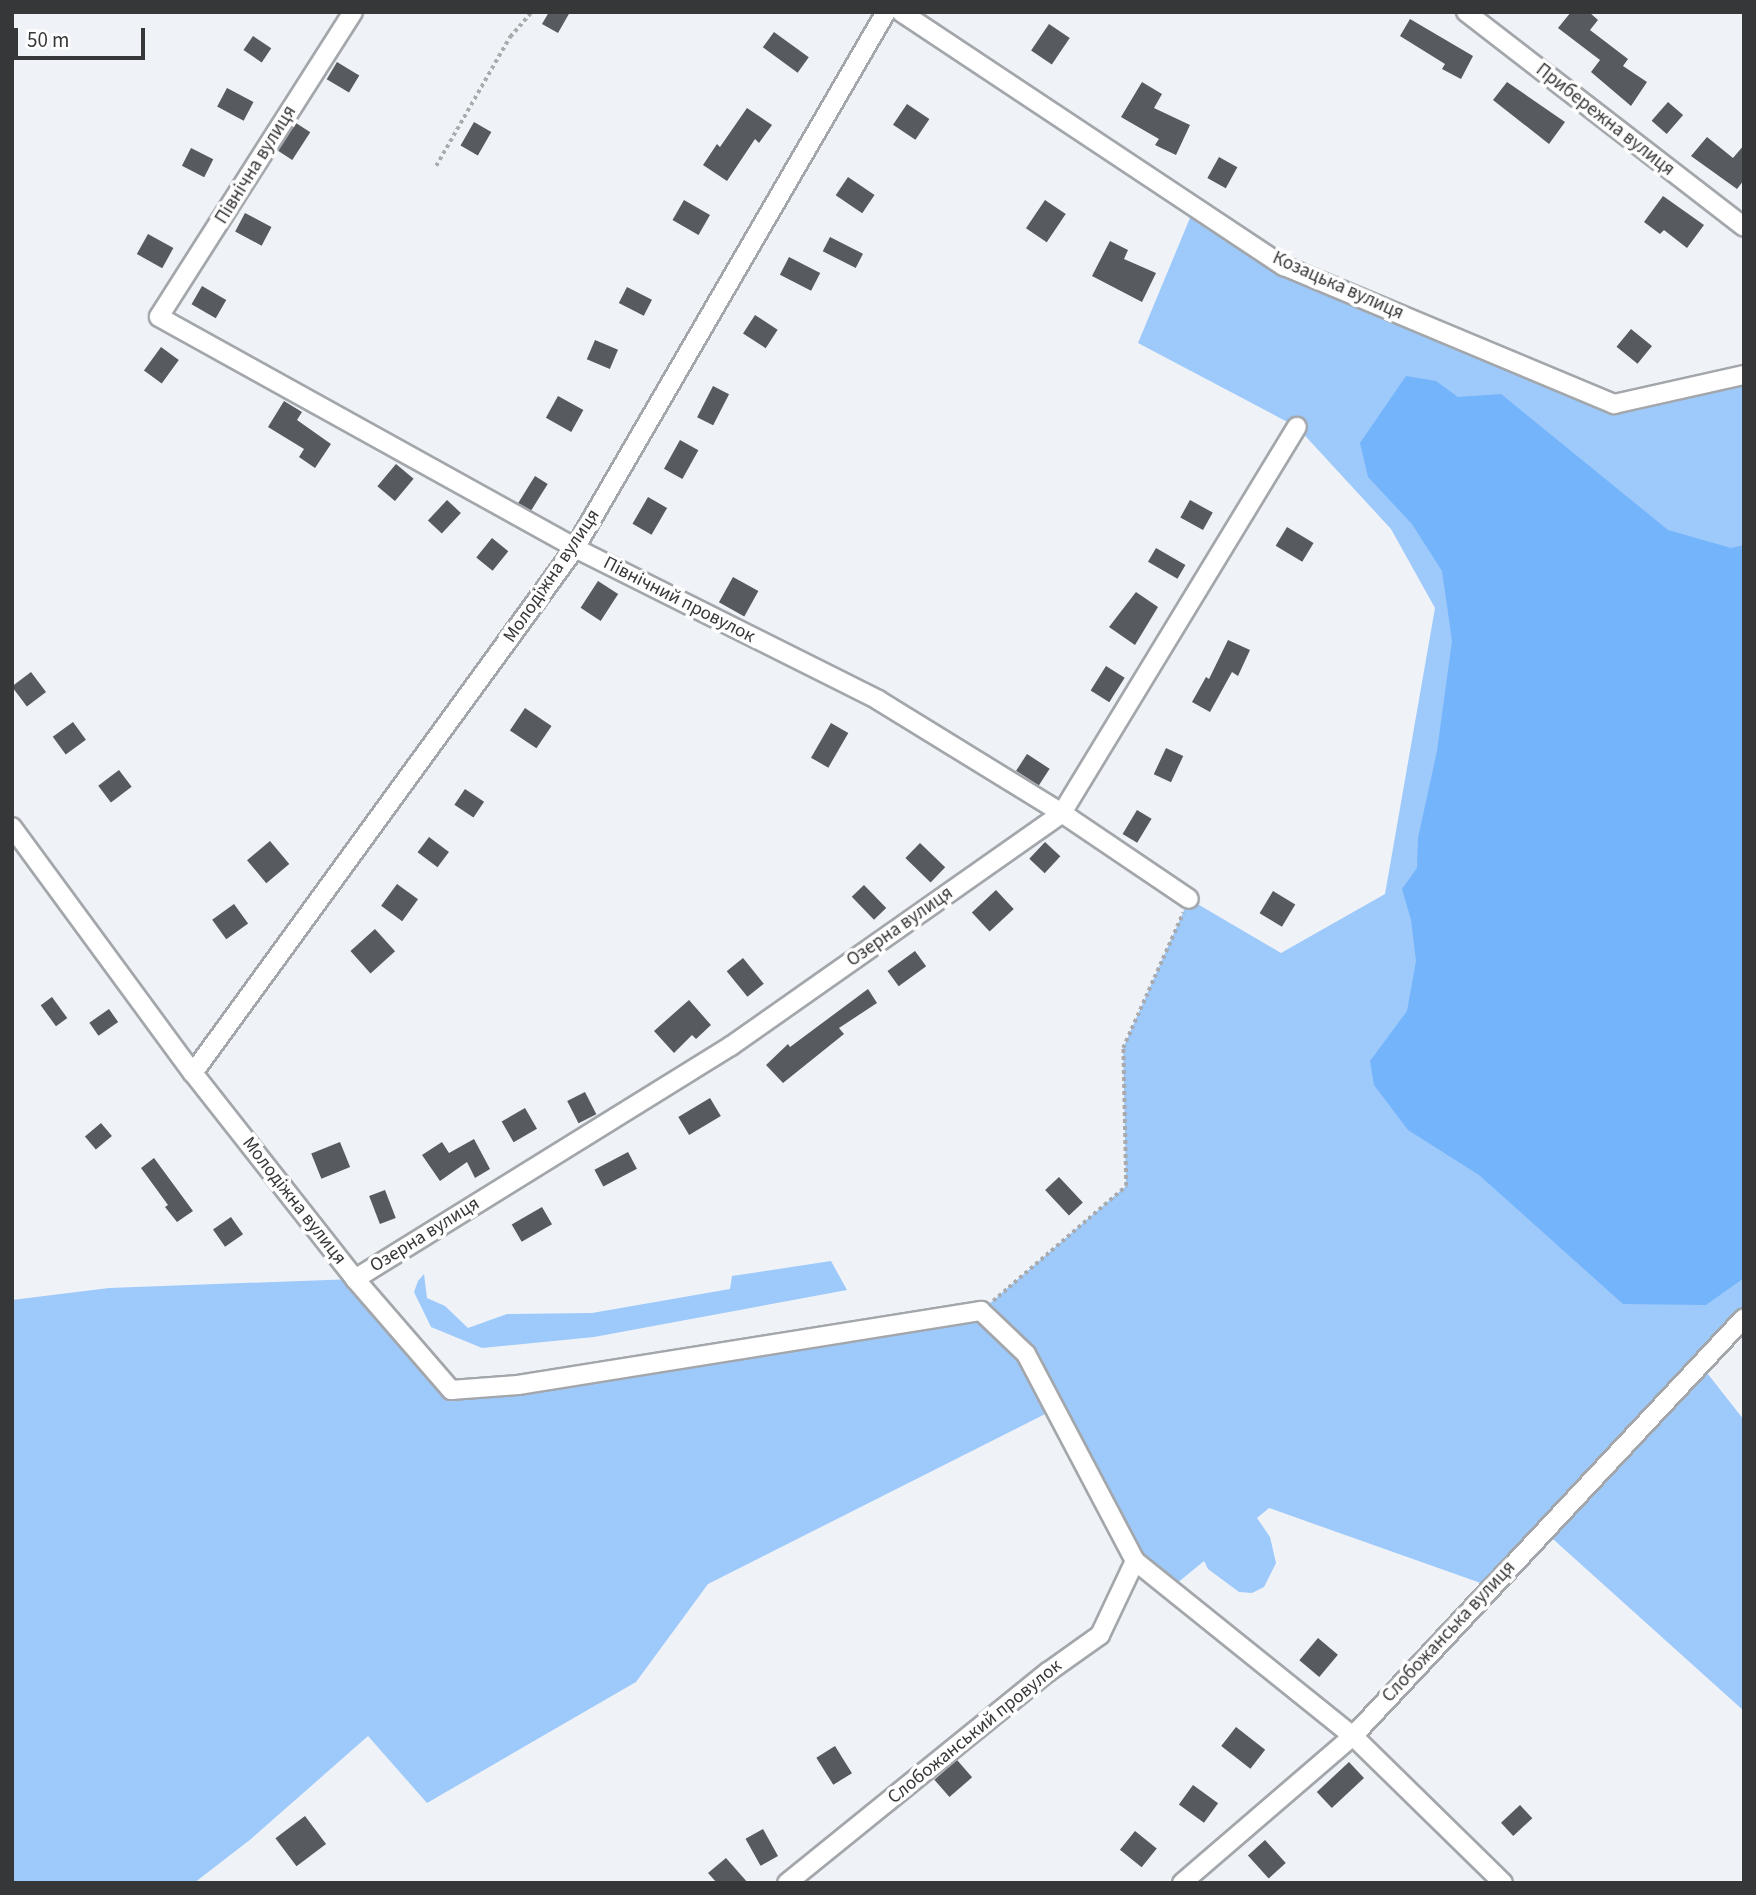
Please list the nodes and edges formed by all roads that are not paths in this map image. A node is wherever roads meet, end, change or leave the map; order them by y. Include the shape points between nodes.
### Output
1 (353, 12) edge
2 (886, 12) edge
3 (901, 12) edge
4 (1466, 12) edge
5 (1744, 227) edge
6 (159, 317) joint
7 (1744, 376) edge
8 (1297, 427) dead end
9 (575, 548) junction
10 (1062, 813) junction
11 (12, 827) edge
12 (1189, 900) road end
13 (193, 1073) junction
14 (355, 1279) junction
15 (1744, 1318) edge
16 (1135, 1561) junction
17 (1353, 1736) junction
18 (787, 1883) edge
19 (1182, 1883) edge
20 (1503, 1883) edge

1 - 6 street, Північна вулиця
2 - 9 street, Молодіжна вулиця
3 - 7 street, Козацька вулиця via 1284,266 1614,404
4 - 5 street, Прибережна вулиця
6 - 9 street, Північний провулок
8 - 10 street, Озерна вулиця
9 - 10 street, Північний провулок via 878,701
9 - 13 street, Молодіжна вулиця
10 - 12 street, Північний провулок
10 - 14 street, Озерна вулиця via 731,1046
11 - 13 street, Молодіжна вулиця
13 - 14 street, Молодіжна вулиця
14 - 16 street, Молодіжна вулиця via 451,1390 518,1385 981,1311 1026,1354
15 - 17 street, Слобожанська вулиця
16 - 17 street
16 - 18 street, Слобожанський провулок via 1100,1635
17 - 19 street, Слобожанська вулиця
17 - 20 street

